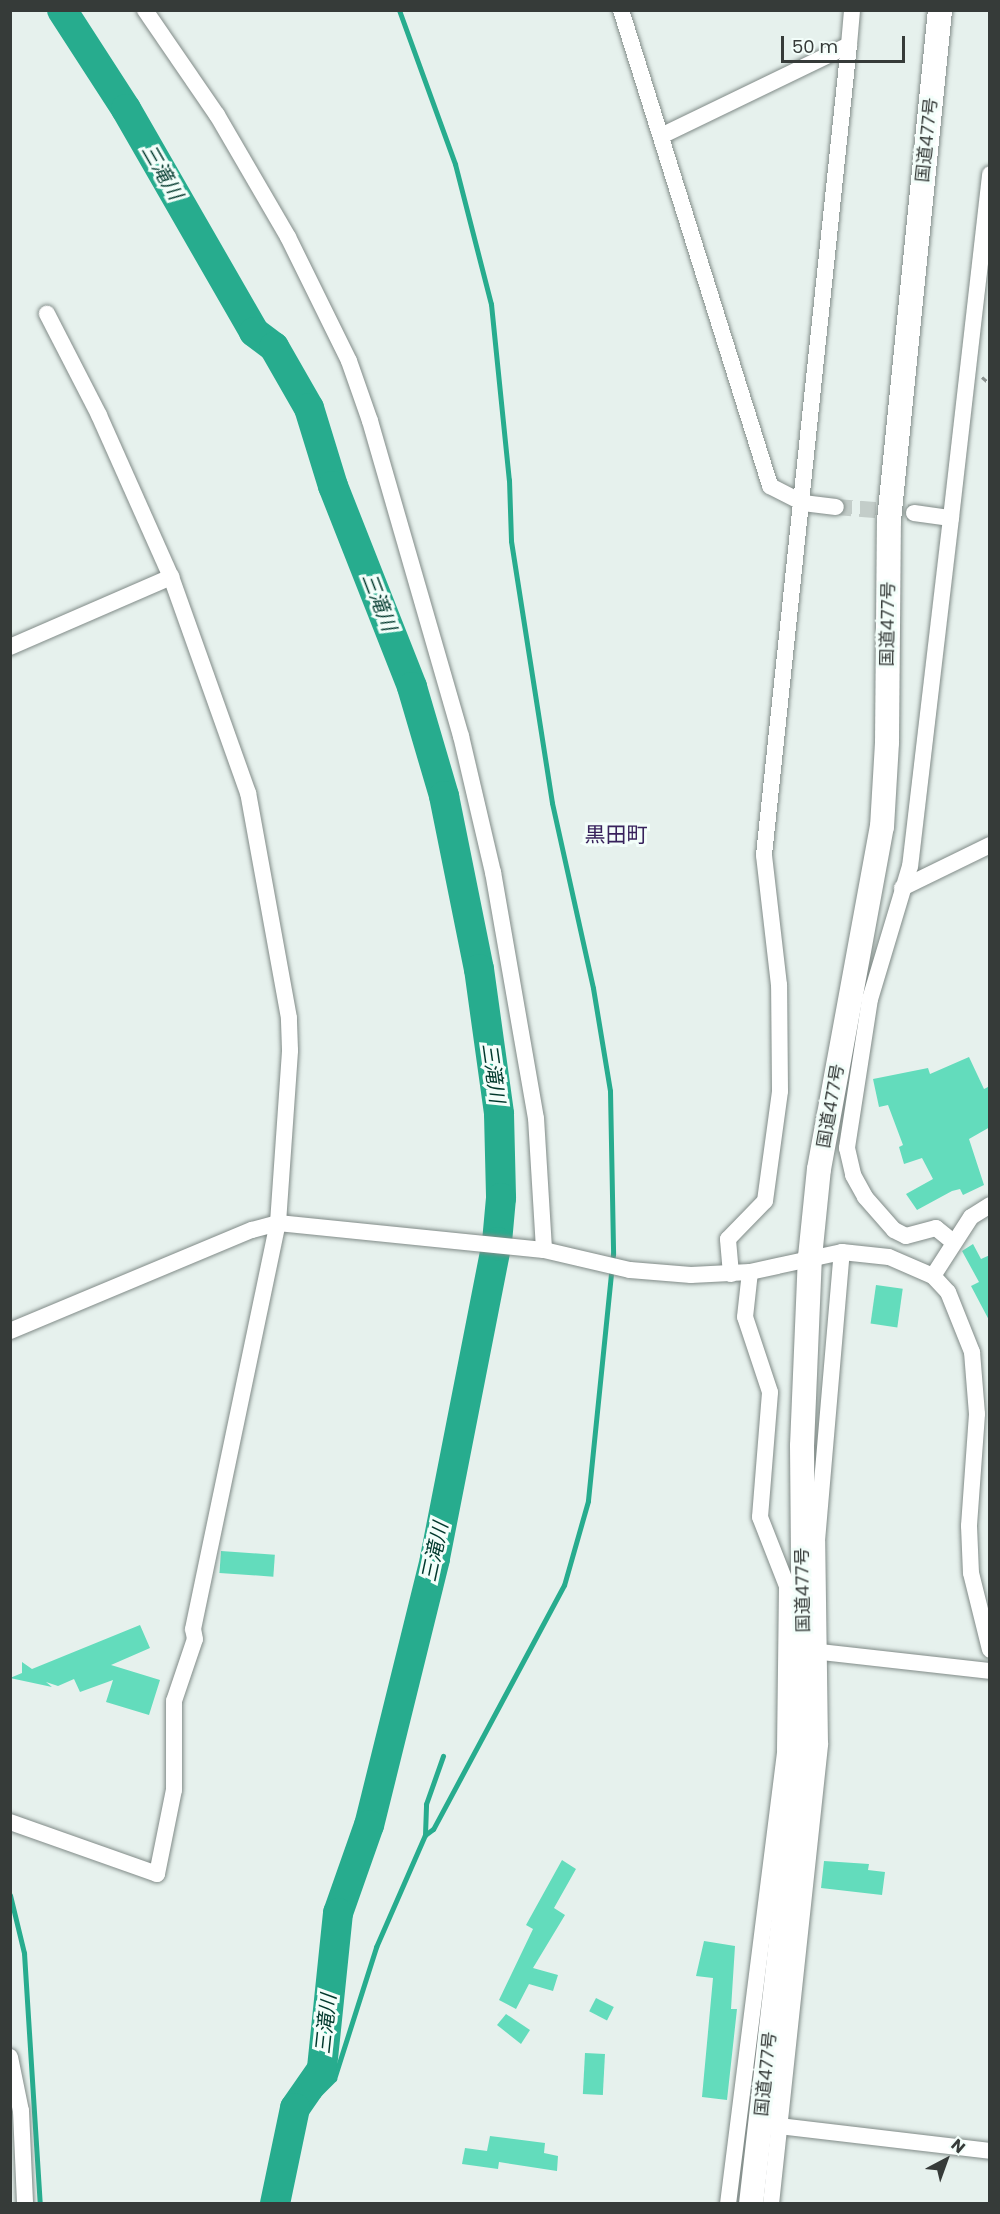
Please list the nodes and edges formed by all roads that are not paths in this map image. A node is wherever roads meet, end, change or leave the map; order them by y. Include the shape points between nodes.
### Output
1 (145, 10) edge
2 (621, 10) edge
3 (852, 10) edge
4 (940, 10) edge
5 (849, 45) junction
6 (661, 136) junction
7 (990, 174) edge
8 (47, 314) dead end
9 (803, 503) junction
10 (836, 507) tunnel mouth
11 (914, 513) tunnel mouth
12 (951, 518) junction
13 (171, 577) junction
14 (10, 647) edge
15 (990, 844) edge
16 (902, 888) junction
17 (990, 1205) edge
18 (278, 1223) junction
19 (952, 1241) junction
20 (542, 1250) junction
21 (842, 1252) junction
22 (810, 1257) junction
23 (750, 1272) junction
24 (731, 1274) junction
25 (933, 1276) junction
26 (10, 1331) edge
27 (990, 1650) edge
28 (821, 1652) junction
29 (990, 1671) edge
30 (11, 1822) edge
31 (10, 2057) edge
32 (771, 2125) junction
33 (990, 2151) edge
34 (25, 2204) edge
35 (728, 2204) edge
36 (752, 2204) edge
37 (771, 2204) edge

1 - 20 street via 217,115 288,237 349,361 370,421 461,736 493,872 536,1118
2 - 6 street
3 - 5 street
4 - 22 highway, 国道477号 via 889,520 887,742 882,827 819,1169
5 - 6 street
5 - 9 street
6 - 9 street via 770,486
7 - 12 street
8 - 13 street via 99,415
9 - 10 street
9 - 24 street via 764,855 779,985 780,1091 765,1201 728,1239
11 - 12 street
12 - 16 street via 921,790 910,866
13 - 14 street
13 - 18 street via 248,793 289,1018
15 - 16 street
16 - 19 street via 870,999 847,1148 853,1175 894,1230 906,1236 936,1228
17 - 19 street via 970,1216
18 - 20 street
18 - 26 street
18 - 30 street via 193,1629 195,1639 174,1701 174,1790 157,1874
19 - 25 street
20 - 24 street via 630,1270
21 - 22 street
21 - 25 street via 889,1257
21 - 28 street via 817,1541
22 - 23 street
22 - 32 highway, 国道477号 via 802,1446 804,1674
23 - 24 street
23 - 35 street via 745,1317 770,1392 760,1517 787,1586 785,1750
25 - 27 street via 948,1292 960,1315 977,1382 969,1538 971,1574
28 - 29 street
28 - 32 street via 820,1744
31 - 34 street via 21,2111
32 - 33 street
32 - 36 highway, 国道477号
32 - 37 street

